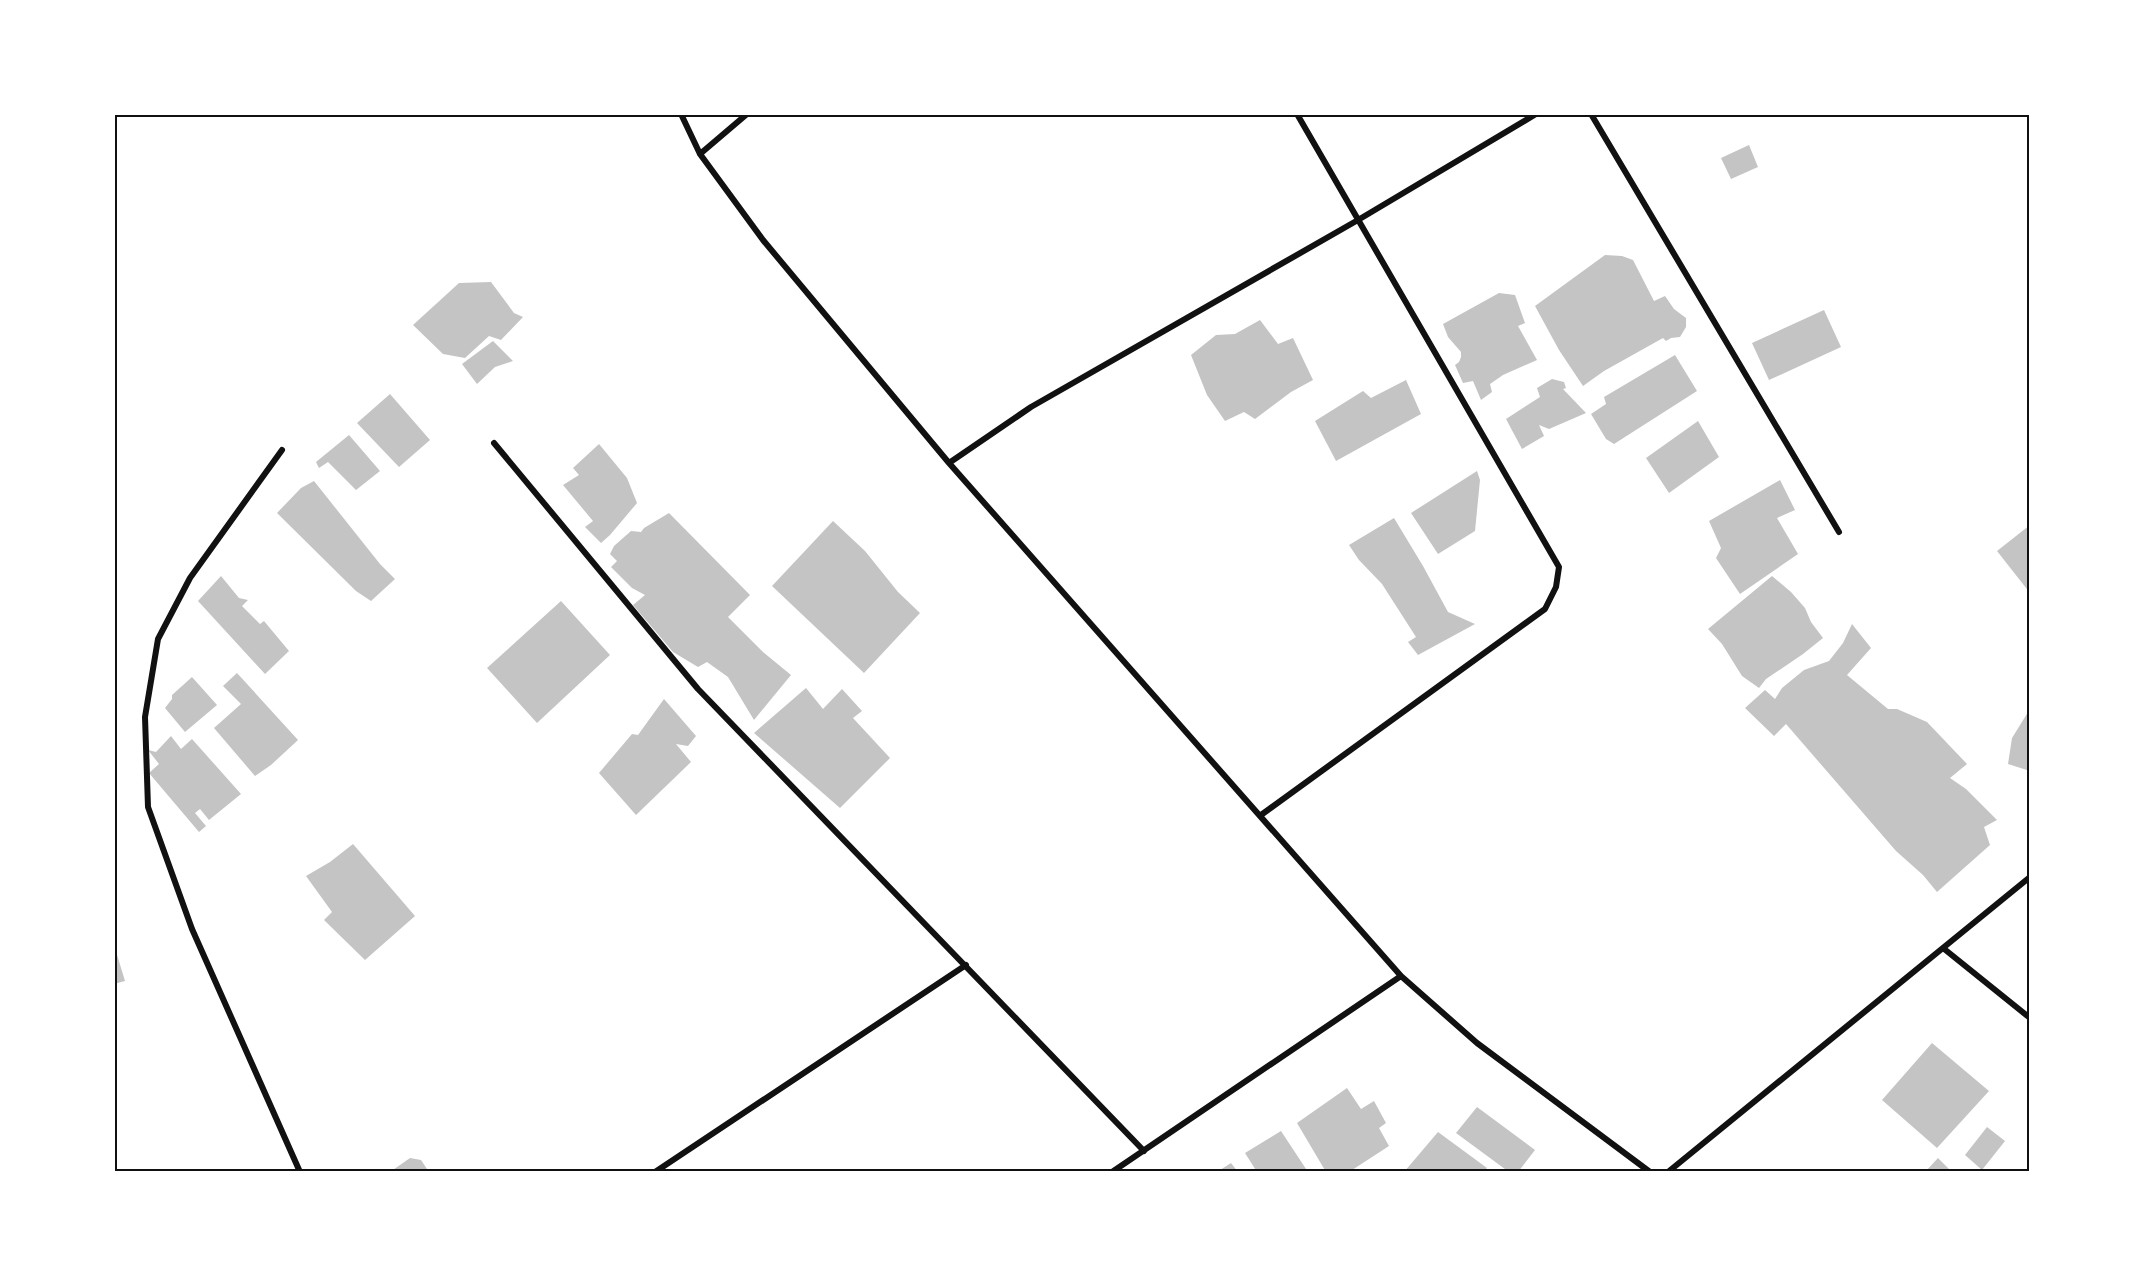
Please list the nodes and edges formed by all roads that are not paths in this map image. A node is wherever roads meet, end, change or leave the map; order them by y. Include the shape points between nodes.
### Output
1 (681, 114) edge
2 (747, 114) edge
3 (1297, 114) edge
4 (1536, 114) edge
5 (1591, 114) edge
6 (700, 154) junction
7 (1358, 220) junction
8 (494, 443) dead end
9 (282, 450) dead end
10 (949, 463) junction
11 (1839, 532) dead end
12 (1261, 815) junction
13 (2030, 877) edge
14 (1943, 948) junction
15 (966, 965) junction
16 (1401, 976) junction
17 (2030, 1018) edge
18 (1144, 1151) junction
19 (300, 1172) edge
20 (655, 1172) edge
21 (1112, 1172) edge
22 (1650, 1172) edge
23 (1668, 1172) edge

1 - 6 street
2 - 6 street
3 - 7 street
4 - 7 street
5 - 11 street
6 - 10 street via 762,240
7 - 10 street via 1031,407
7 - 12 street via 1559,567 1556,588 1545,609
8 - 15 street via 698,689
9 - 19 street via 190,578 158,639 145,717 148,807 192,929
10 - 12 street
12 - 16 street
13 - 14 street
14 - 17 street
14 - 23 street
15 - 18 street
15 - 20 street
16 - 18 street
16 - 22 street via 1477,1043
18 - 21 street

